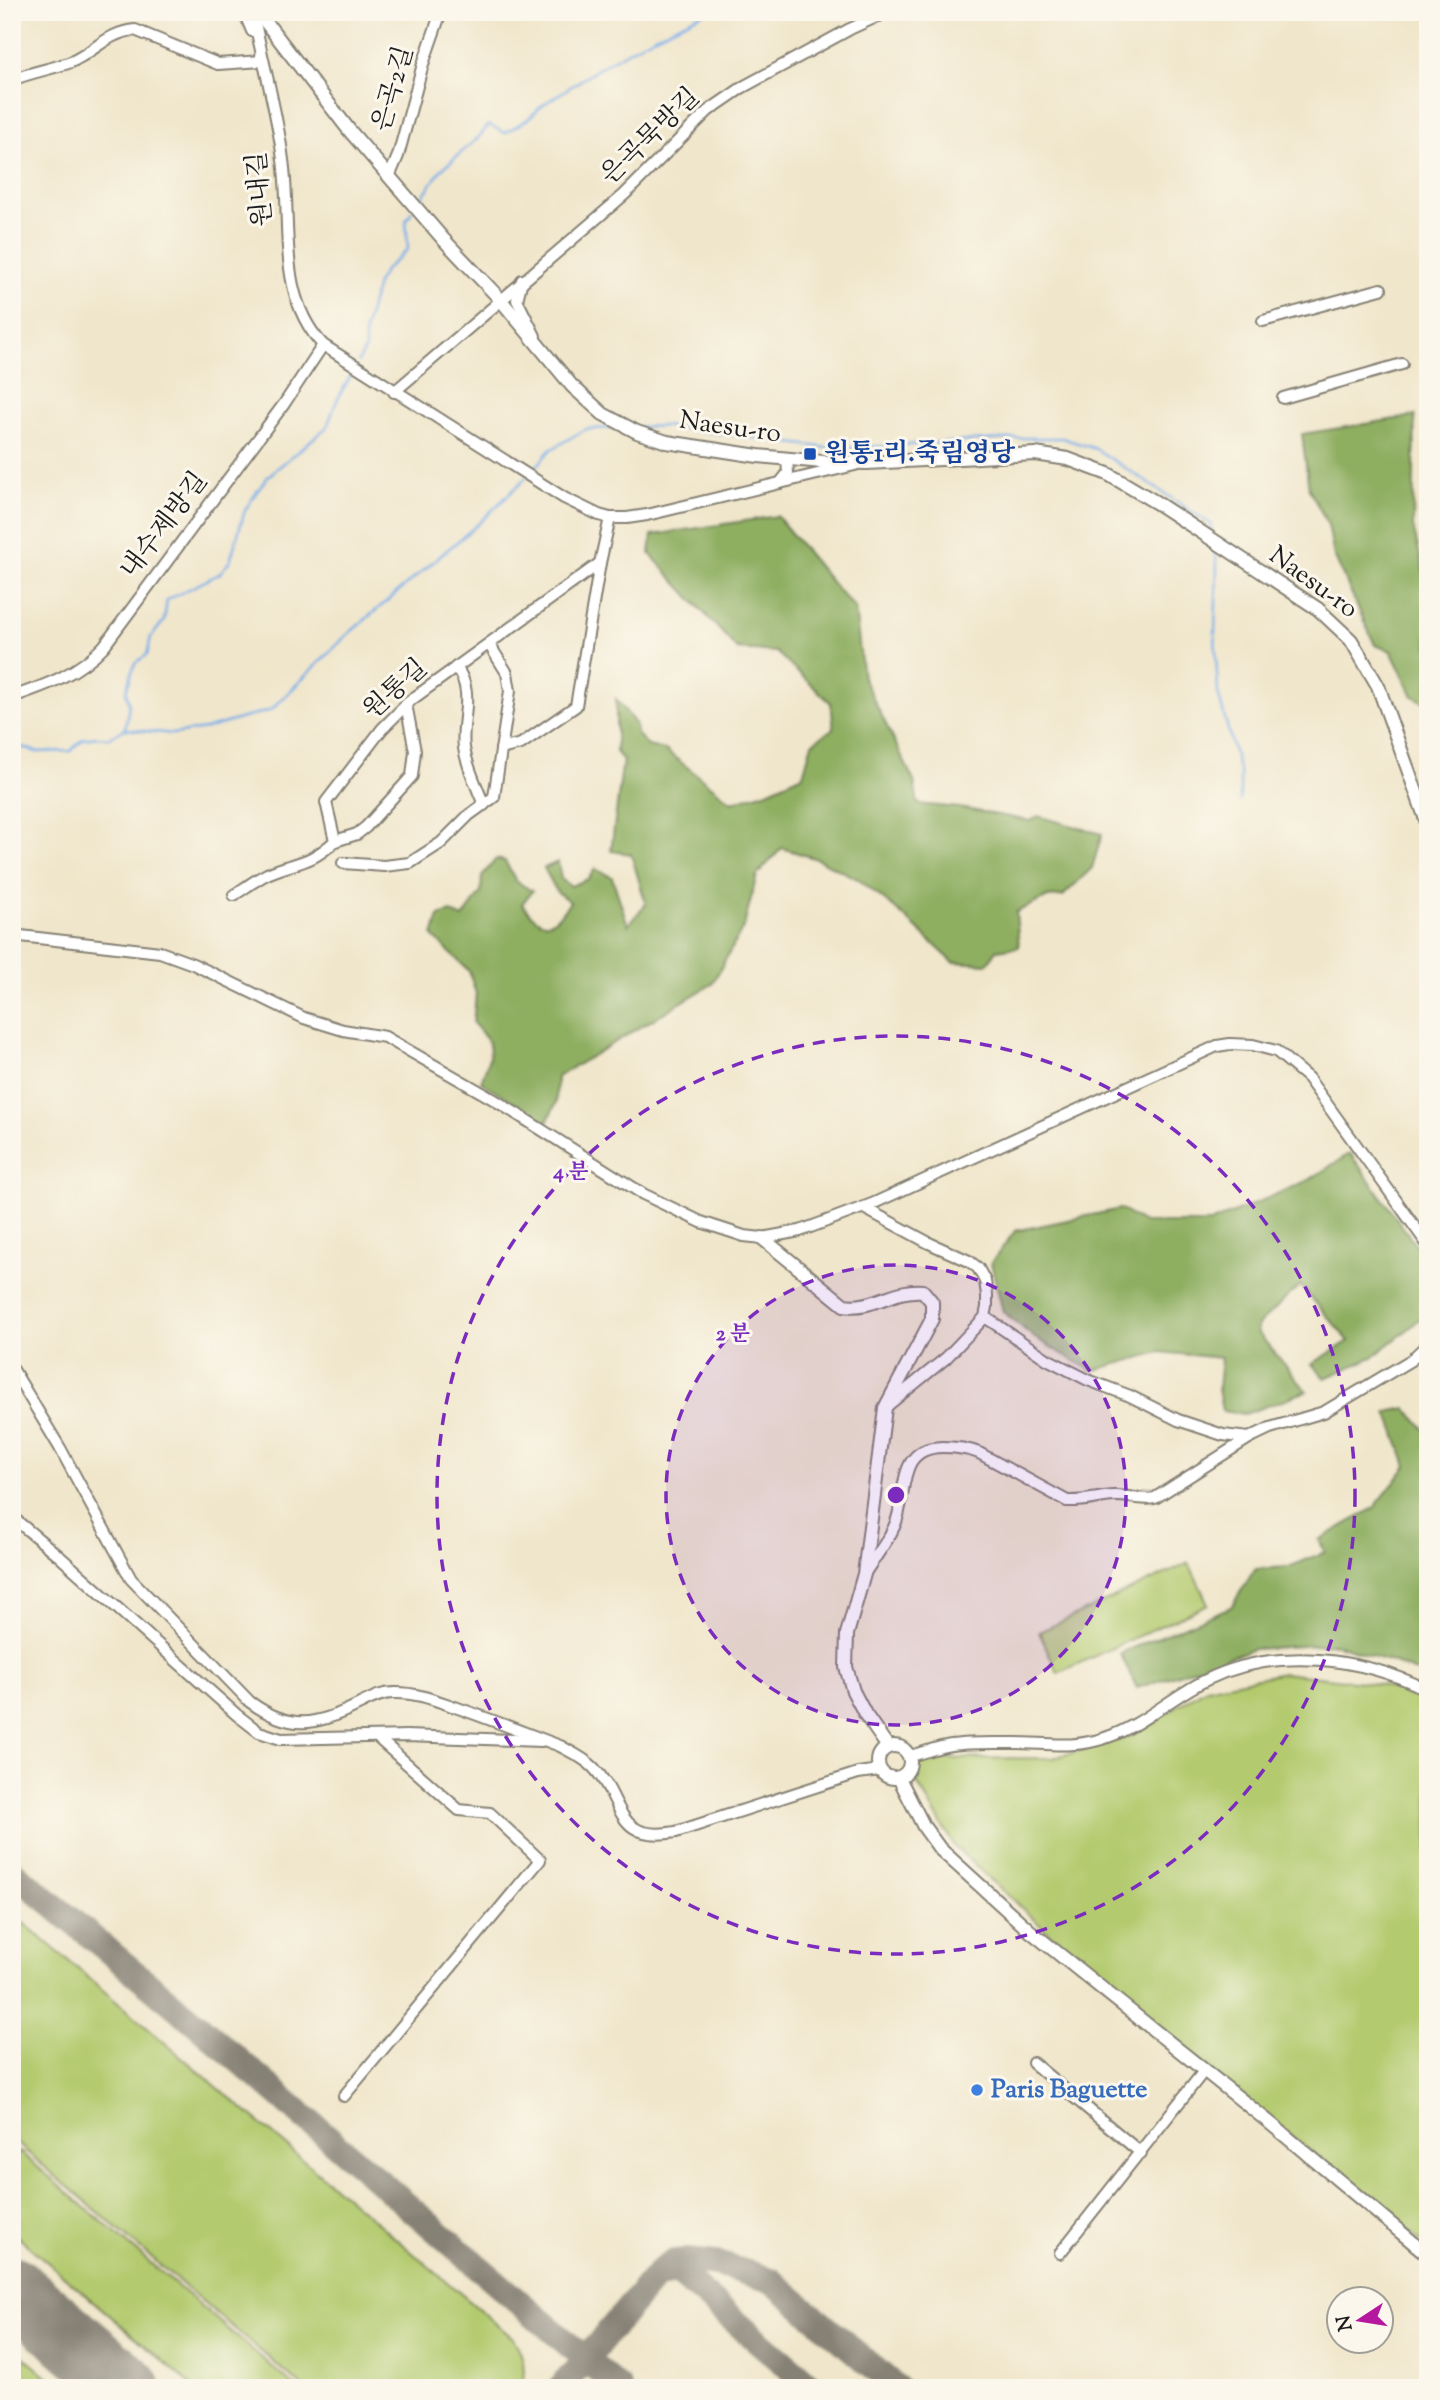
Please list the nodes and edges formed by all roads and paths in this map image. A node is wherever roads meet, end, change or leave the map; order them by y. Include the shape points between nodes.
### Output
1 (244, 12) edge
2 (255, 12) edge
3 (441, 12) edge
4 (887, 12) edge
5 (262, 61) junction
6 (12, 80) edge
7 (392, 180) junction
8 (522, 280) junction
9 (1381, 289) dead end
10 (500, 299) junction
11 (1262, 321) dead end
12 (327, 348) junction
13 (544, 354) junction
14 (1402, 364) dead end
15 (391, 390) junction
16 (1283, 398) dead end
17 (787, 460) junction
18 (867, 463) junction
19 (780, 483) junction
20 (610, 518) junction
21 (600, 563) junction
22 (489, 644) junction
23 (456, 667) junction
24 (12, 697) edge
25 (406, 704) junction
26 (501, 748) junction
27 (484, 805) junction
28 (1428, 825) edge
29 (335, 841) junction
30 (343, 863) dead end
31 (234, 895) dead end
32 (12, 935) edge
33 (864, 1208) junction
34 (762, 1238) junction
35 (1428, 1245) edge
36 (985, 1317) junction
37 (1428, 1343) edge
38 (12, 1368) edge
39 (885, 1408) junction
40 (1249, 1438) junction
41 (12, 1517) edge
42 (864, 1574) junction
43 (1428, 1690) edge
44 (379, 1739) junction
45 (548, 1741) junction
46 (888, 1746) junction
47 (910, 1756) junction
48 (880, 1770) junction
49 (899, 1778) junction
50 (1033, 2063) dead end
51 (1204, 2071) junction
52 (344, 2096) dead end
53 (1141, 2153) junction
54 (1060, 2253) dead end
55 (1428, 2255) edge

1 - 5 street
2 - 5 street, 원내길
2 - 7 street
3 - 7 street, 은곡2길
4 - 8 street, 은곡묵방길 via 743,87 708,111 624,195
5 - 6 street via 218,64 135,30 122,31 73,61
5 - 12 street, 원내길 via 284,161 293,288 306,324
7 - 10 street, Naesu-ro
8 - 10 street, 은곡묵방길
8 - 13 street via 517,300
9 - 11 street
10 - 13 street, Naesu-ro
10 - 15 street, 은곡묵방길
12 - 15 street
12 - 24 street, 내수제방길 via 104,646 68,675
13 - 17 street, Naesu-ro via 603,414 644,435
14 - 16 street
15 - 20 street via 564,498
17 - 18 street, Naesu-ro
17 - 19 street via 788,473
18 - 19 street
18 - 28 street, Naesu-ro via 1012,454 1068,459 1108,474 1157,503 1318,608 1351,640 1378,687
19 - 20 street via 647,515
20 - 21 street
21 - 22 street, 원통길
21 - 26 street via 576,706 521,744
22 - 23 street, 원통길
22 - 26 street via 509,681
23 - 25 street, 원통길
23 - 27 street via 467,700 464,750
25 - 29 street, 원통길 via 326,802
25 - 29 street via 415,751 412,776 366,827
26 - 27 street via 496,791
27 - 30 street via 410,863
29 - 31 street via 313,858 269,873
32 - 34 street via 160,952 304,1018 385,1037 643,1194 701,1222
33 - 34 street via 800,1231
33 - 35 street via 1217,1046 1253,1045 1276,1051 1308,1078
33 - 36 street via 978,1268 985,1281
34 - 39 street via 844,1305 858,1307 910,1289 923,1291 932,1302 932,1319
36 - 39 street via 946,1358
36 - 40 street via 1088,1380 1178,1420
37 - 40 street via 1411,1360 1324,1412
38 - 45 street via 131,1579 269,1716 313,1723 376,1696 406,1693
39 - 42 street
40 - 42 street via 1145,1500 1115,1496 1068,1501 963,1447 922,1450 907,1471 895,1526
41 - 44 street via 259,1732 281,1740
42 - 46 street via 847,1634 846,1667 865,1714
43 - 47 street via 1392,1674 1336,1661 1268,1663 1206,1680 1139,1723 1104,1738 1063,1747 951,1745
44 - 45 street
44 - 52 street via 459,1811 490,1813 540,1860
45 - 48 street via 593,1768 630,1825 656,1836
46 - 47 street via 903,1748
46 - 48 street via 879,1754
47 - 49 street via 908,1772
48 - 49 street
49 - 51 street via 940,1849 1029,1930
50 - 53 street
51 - 53 street
51 - 55 street
53 - 54 street

